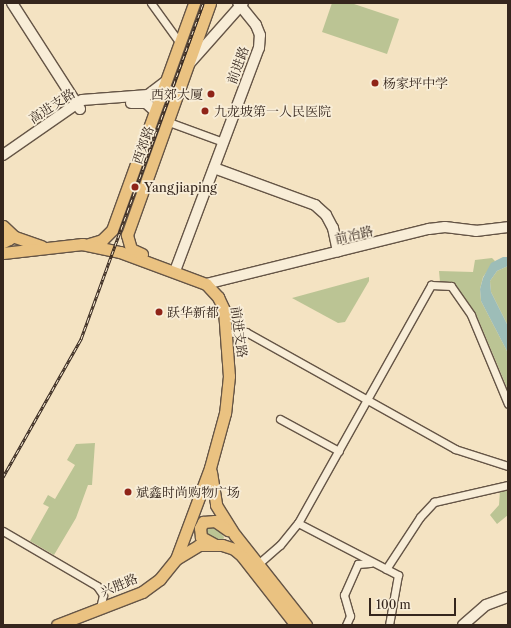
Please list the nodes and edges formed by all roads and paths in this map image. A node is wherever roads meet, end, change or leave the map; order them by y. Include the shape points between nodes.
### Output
1 (12, 3) edge
2 (20, 3) edge
3 (151, 3) edge
4 (194, 3) edge
5 (210, 3) edge
6 (240, 4) edge
7 (180, 43) junction
8 (185, 69) junction
9 (165, 82) junction
10 (64, 85) junction
11 (81, 105) junction
12 (154, 111) junction
13 (62, 113) junction
14 (166, 121) junction
15 (223, 142) junction
16 (3, 155) edge
17 (3, 163) edge
18 (214, 168) junction
19 (508, 227) edge
20 (112, 230) junction
21 (4, 233) edge
22 (127, 236) junction
23 (89, 244) junction
24 (43, 247) junction
25 (338, 251) junction
26 (3, 253) edge
27 (175, 271) junction
28 (206, 284) junction
29 (227, 333) junction
30 (367, 399) junction
31 (508, 404) edge
32 (280, 419) dead end
33 (339, 451) junction
34 (508, 466) edge
35 (210, 468) junction
36 (508, 485) edge
37 (196, 508) joint
38 (298, 523) junction
39 (3, 531) edge
40 (235, 535) junction
41 (216, 544) junction
42 (176, 558) junction
43 (258, 564) junction
44 (376, 564) junction
45 (386, 569) junction
46 (508, 597) edge
47 (508, 603) edge
48 (100, 608) junction
49 (57, 625) edge
50 (296, 625) edge
51 (306, 625) edge
52 (346, 625) edge
53 (389, 625) edge
54 (464, 625) edge
55 (473, 625) edge

1 - 10 street
2 - 11 street
3 - 7 street
4 - 7 main road, 西郊路
5 - 8 main road, 西郊路
6 - 8 street
6 - 15 street, 前进路 via 256,25 260,35 259,48
7 - 9 main road, 西郊路
8 - 14 main road, 西郊路
9 - 11 street, 高进支路 via 148,95
9 - 12 main road, 西郊路
10 - 11 street
10 - 13 street via 66,105
11 - 12 street, 高进支路 via 140,102 146,103
11 - 13 street, 高进支路
11 - 17 street, 高进支路
12 - 20 main road, 西郊路
13 - 16 street, 高进支路
14 - 15 street
14 - 22 main road, 西郊路
15 - 18 street, 前进路
18 - 25 street via 315,205 326,215 333,228
18 - 27 street, 前进路
19 - 25 street, 前冶路 via 476,231 445,227 429,229
20 - 22 main road via 114,242 122,243
20 - 23 main road via 102,240
21 - 24 main road
22 - 27 main road via 128,244 134,251 166,263
23 - 24 main road
23 - 27 main road, 前进支路
24 - 26 main road
25 - 28 street, 前冶路
27 - 28 main road, 前进支路
28 - 29 main road, 前进支路 via 218,297 224,310
29 - 30 street via 246,332
29 - 35 main road, 前进支路 via 228,394 222,432
30 - 31 street via 431,285 451,286 471,314
30 - 33 street
30 - 34 street via 455,449
32 - 33 street
33 - 38 street
35 - 37 main road, 前进支路
35 - 40 main road via 216,505
36 - 45 street via 434,502 420,517
37 - 42 main road, 兴胜路
38 - 43 street via 280,545
38 - 44 street
39 - 48 street via 97,586 103,595
40 - 41 main road via 218,522 206,521 200,528 201,537
40 - 43 main road
41 - 42 main road via 199,545
41 - 50 main road via 229,547 242,556
42 - 48 main road, 兴胜路 via 151,587
43 - 51 main road
44 - 45 street
44 - 52 street via 364,562 356,565 344,597 350,616
45 - 53 street via 398,575
46 - 54 street via 486,605
47 - 55 street via 490,610
48 - 49 main road, 兴胜路

